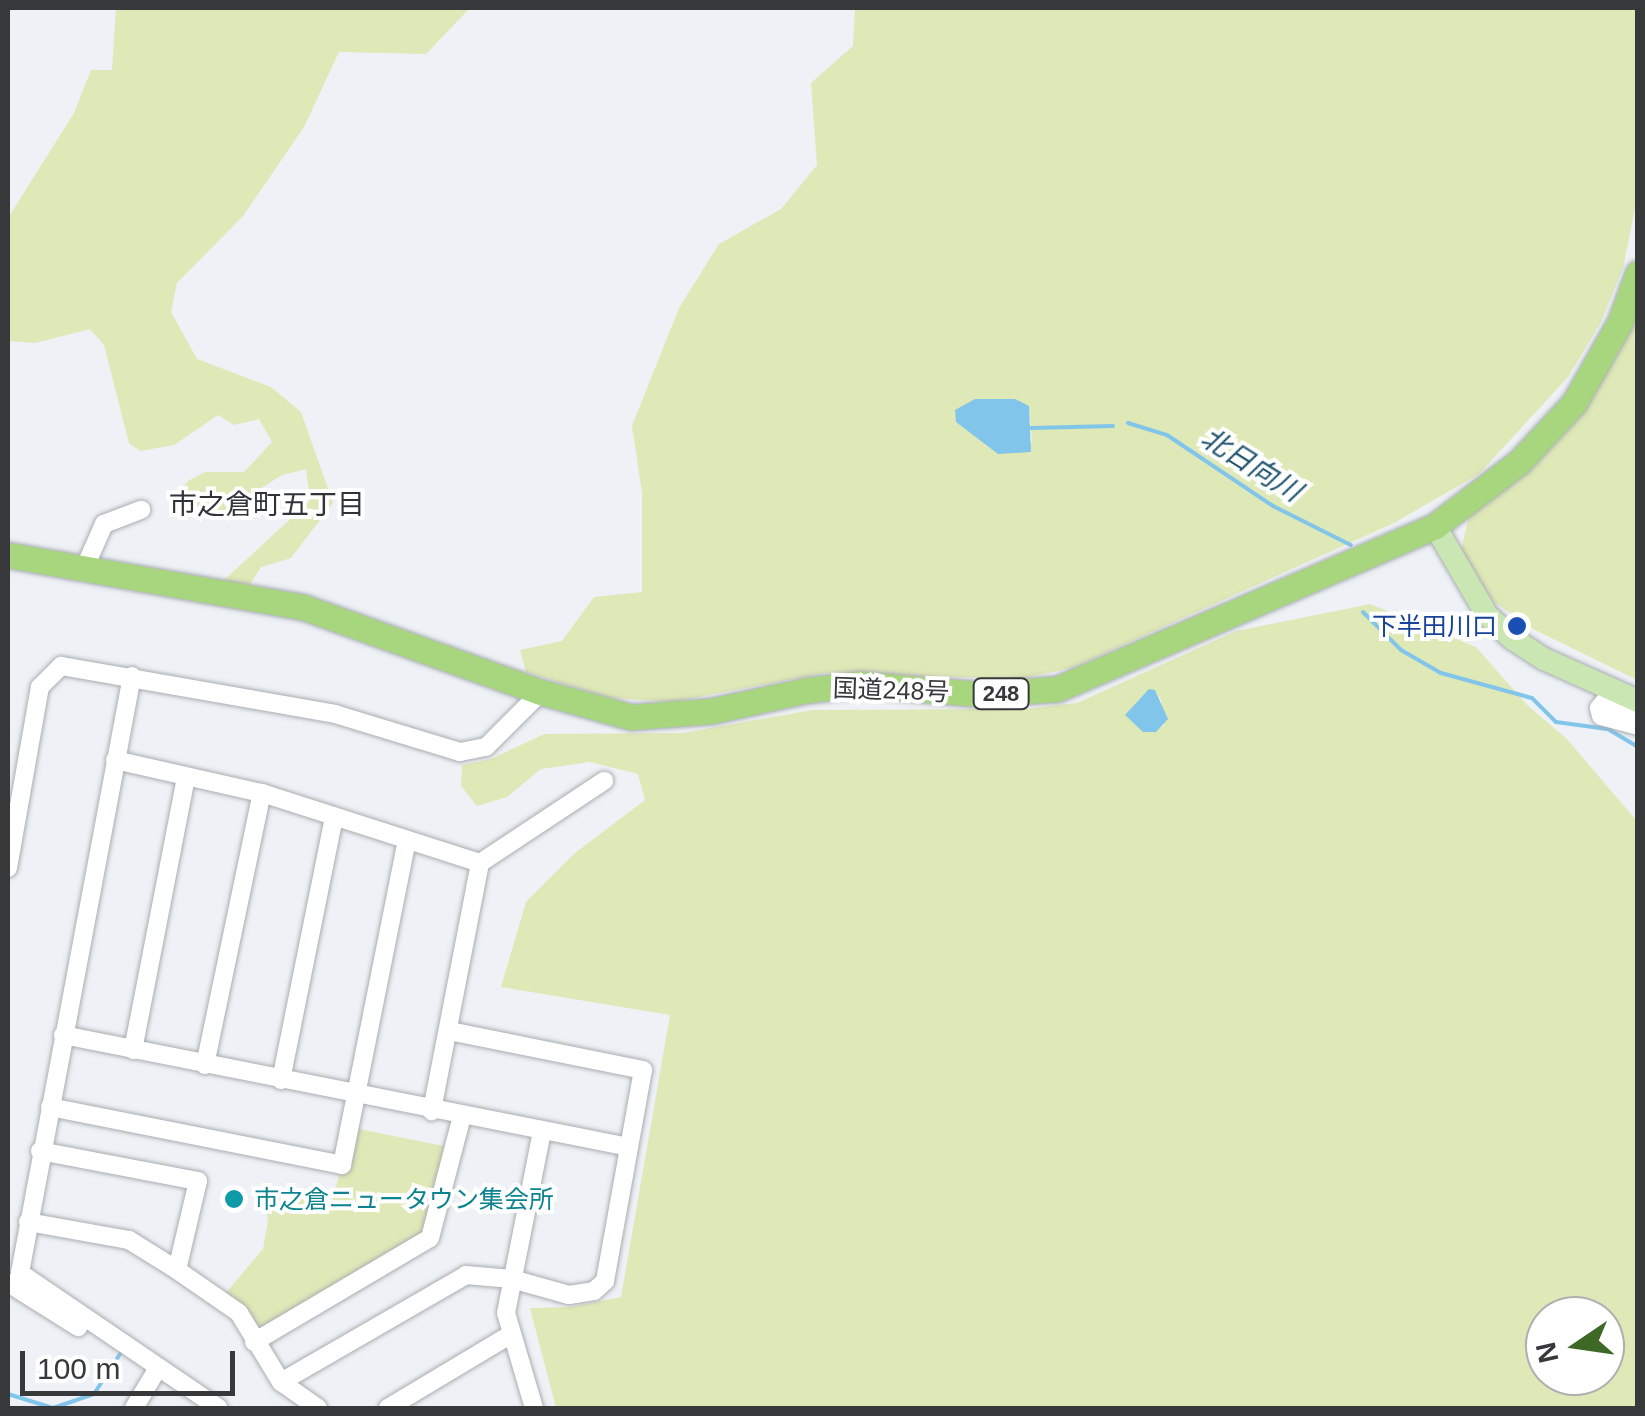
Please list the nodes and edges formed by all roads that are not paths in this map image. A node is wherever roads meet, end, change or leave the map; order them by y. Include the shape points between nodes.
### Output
1 (1638, 274) edge
2 (142, 510) dead end
3 (1435, 526) junction
4 (8, 555) edge
5 (85, 567) junction
6 (132, 676) junction
7 (540, 692) junction
8 (1638, 702) edge
9 (1638, 717) edge
10 (1638, 726) edge
11 (115, 760) junction
12 (186, 777) junction
13 (604, 781) dead end
14 (262, 793) junction
15 (334, 816) junction
16 (407, 841) junction
17 (480, 864) junction
18 (8, 868) edge
19 (449, 1030) junction
20 (63, 1035) junction
21 (133, 1050) junction
22 (205, 1066) junction
23 (280, 1080) junction
24 (358, 1096) junction
25 (50, 1107) junction
26 (432, 1111) junction
27 (462, 1116) junction
28 (542, 1132) junction
29 (628, 1147) junction
30 (40, 1152) junction
31 (28, 1222) junction
32 (177, 1270) junction
33 (512, 1280) junction
34 (8, 1284) edge
35 (510, 1335) junction
36 (114, 1338) junction
37 (254, 1342) junction
38 (158, 1368) junction
39 (281, 1382) junction
40 (134, 1408) edge
41 (218, 1408) edge
42 (318, 1408) edge
43 (388, 1408) edge
44 (534, 1408) edge

1 - 3 highway, 国道248号 / 248 via 1620,322 1574,404 1519,462
2 - 5 street via 104,524
3 - 7 highway, 国道248号 / 248 via 1057,689 978,694 860,684 665,718 601,712
3 - 8 main road via 1487,614 1513,640
4 - 5 highway, 国道248号 / 248
5 - 7 highway, 国道248号 / 248 via 303,607
6 - 7 street via 335,714 460,752 486,747
6 - 11 street
6 - 18 street via 60,666 40,686
9 - 10 street via 1605,702 1599,708 1601,716
11 - 12 street
11 - 20 street
12 - 14 street
12 - 21 street
13 - 17 street
14 - 15 street
14 - 22 street
15 - 16 street
15 - 23 street
16 - 17 street
16 - 24 street
17 - 19 street
19 - 26 street
19 - 29 street via 643,1070
20 - 21 street
20 - 25 street
21 - 22 street
22 - 23 street
23 - 24 street
24 - 25 street via 342,1165
24 - 26 street
25 - 30 street
26 - 27 street
27 - 28 street
27 - 37 street via 430,1238
28 - 29 street
28 - 33 street
29 - 33 street via 604,1280 594,1291 569,1295
30 - 31 street
30 - 32 street via 198,1181
31 - 32 street via 129,1240
31 - 36 street via 20,1273
32 - 37 street via 238,1313
33 - 35 street
33 - 39 street via 466,1275
34 - 36 street via 101,1341
35 - 43 street
35 - 44 street
36 - 38 street
37 - 39 street
38 - 40 street
38 - 41 street
39 - 42 street

